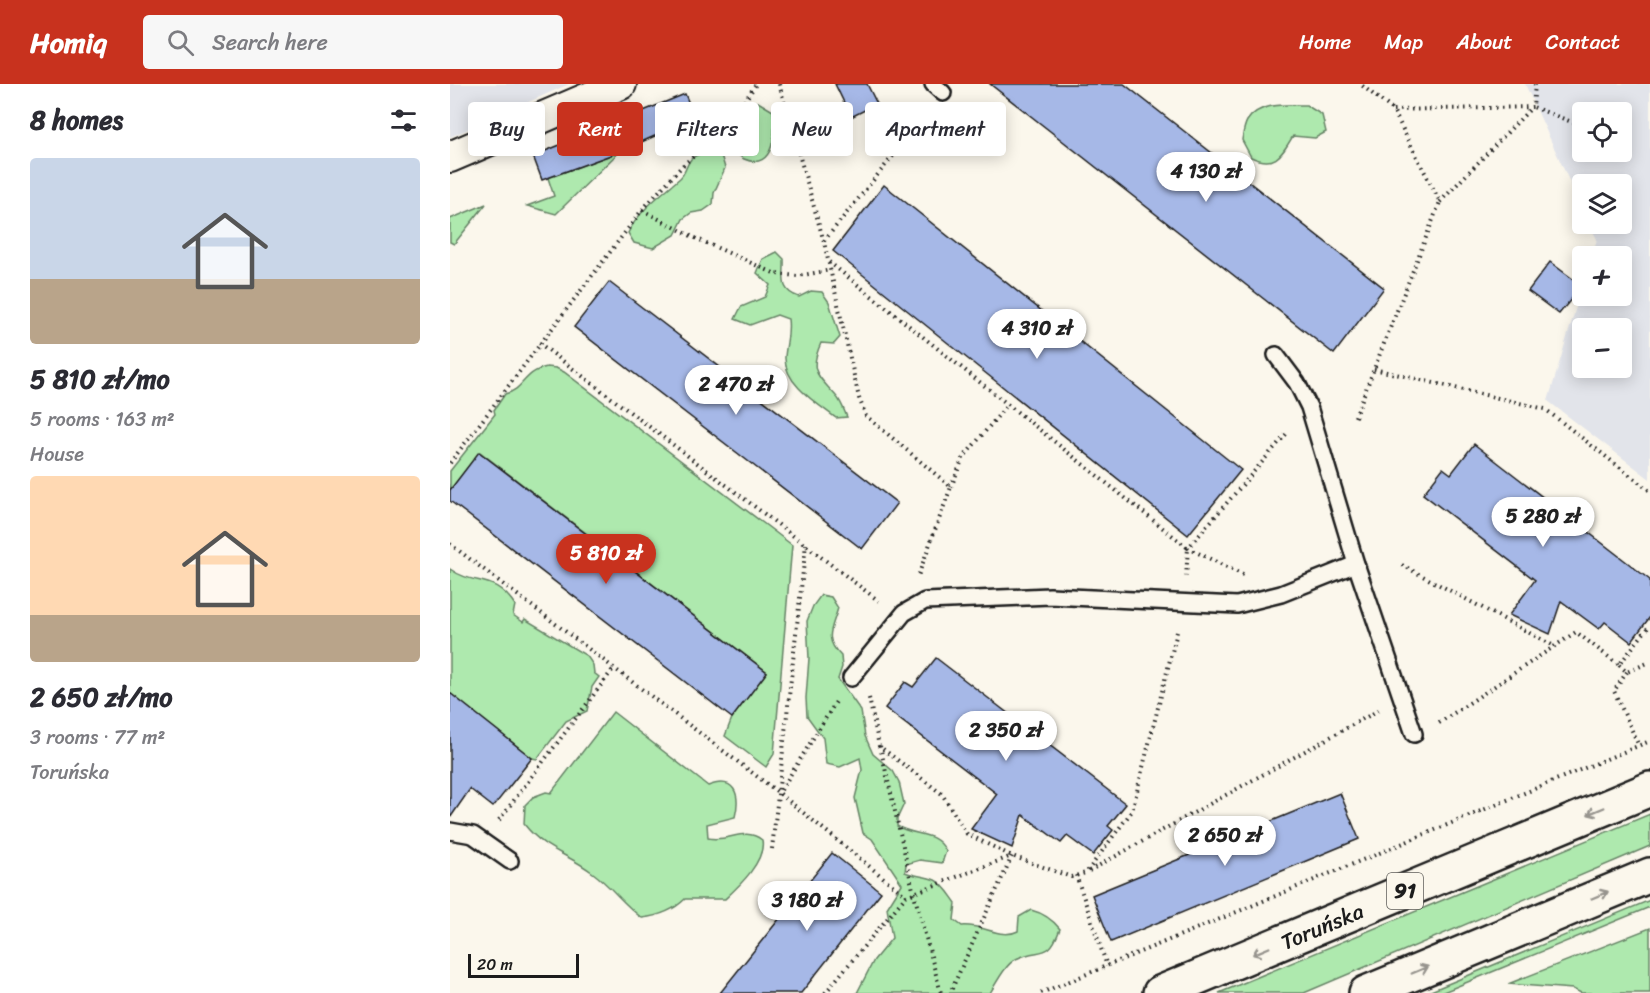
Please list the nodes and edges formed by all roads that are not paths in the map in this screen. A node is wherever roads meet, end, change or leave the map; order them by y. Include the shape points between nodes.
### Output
1 (621, 84) edge
2 (450, 157) edge
3 (1276, 355) dead end
4 (1356, 564) junction
5 (851, 678) road end
6 (1413, 734) road end
7 (1650, 789) edge
8 (450, 831) edge
9 (510, 861) dead end
10 (1650, 874) edge
11 (1160, 993) edge
12 (1366, 993) edge

1 - 2 street
3 - 4 lane via 1297,382 1309,407
4 - 5 lane via 1281,594 1237,605 1050,596 925,601 902,616
4 - 6 lane
7 -> 11 main road, Toruńska / 91
8 - 9 lane via 473,835
12 -> 10 main road

